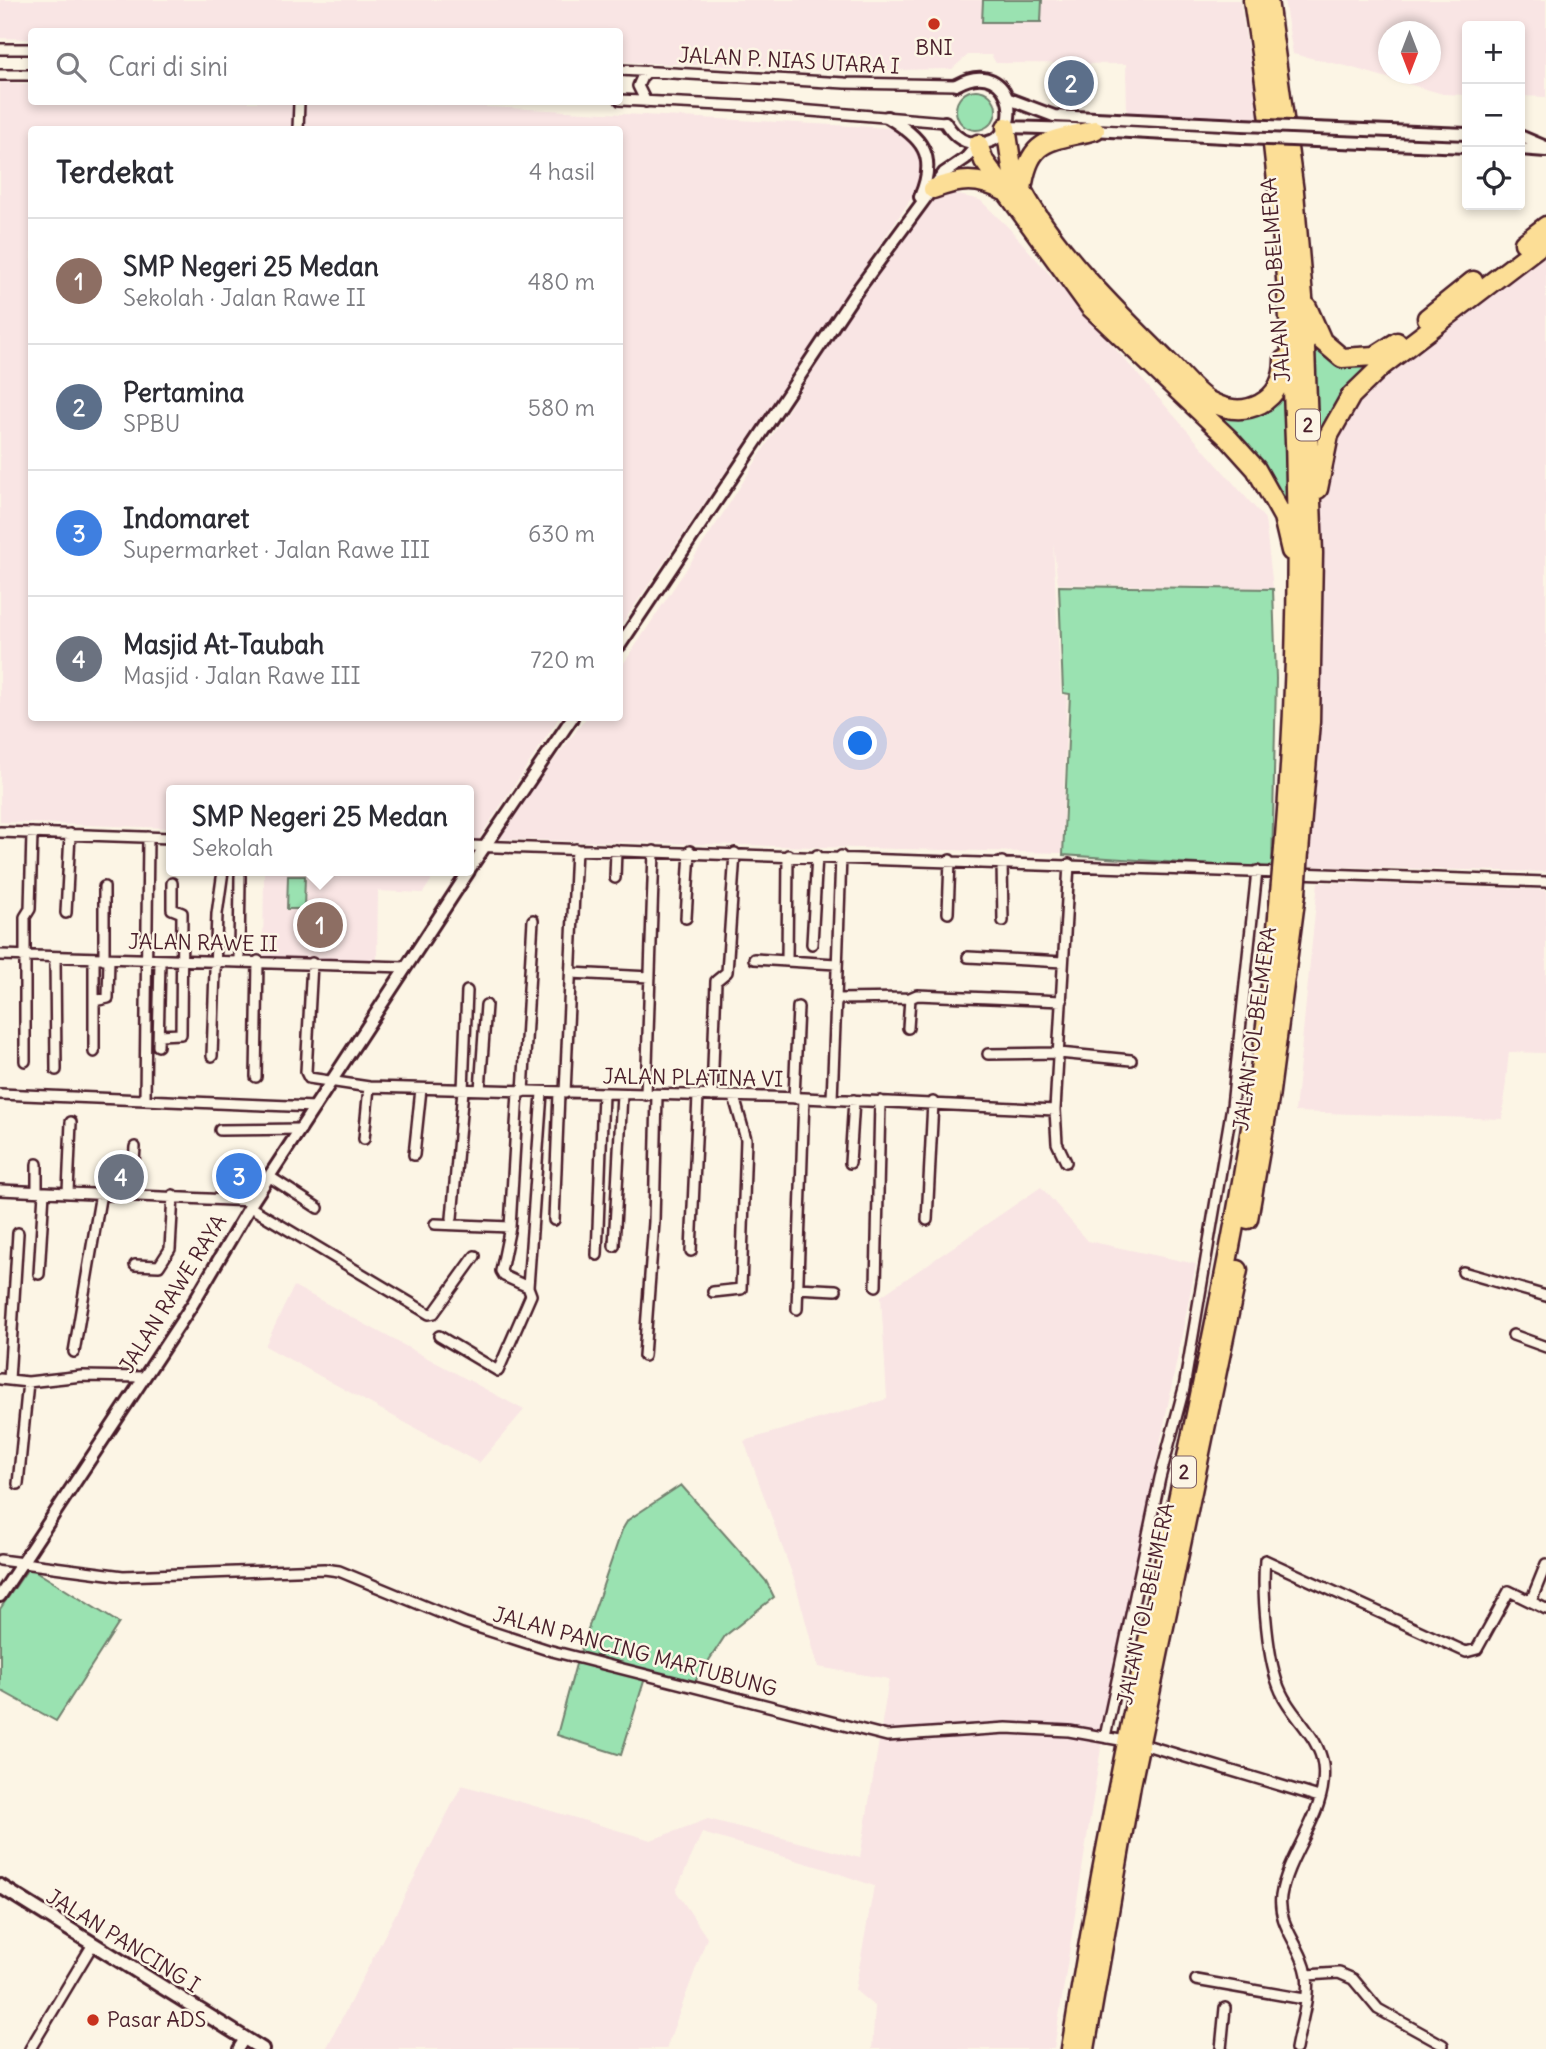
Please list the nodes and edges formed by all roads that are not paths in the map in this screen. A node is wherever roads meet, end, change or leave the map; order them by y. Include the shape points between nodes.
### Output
1 (1254, 0) edge
2 (1268, 0) edge
3 (0, 49) edge
4 (28, 49) edge
5 (623, 70) edge
6 (649, 71) junction
7 (0, 75) edge
8 (28, 75) edge
9 (956, 85) joint
10 (1009, 99) junction
11 (623, 100) edge
12 (646, 102) junction
13 (299, 105) edge
14 (887, 117) junction
15 (946, 122) joint
16 (298, 126) edge
17 (1006, 127) junction
18 (1095, 130) junction
19 (1462, 134) edge
20 (1525, 138) edge
21 (978, 144) junction
22 (1462, 147) edge
23 (1525, 149) edge
24 (1546, 149) edge
25 (933, 189) junction
26 (1016, 192) junction
27 (914, 212) junction
28 (1546, 226) edge
29 (1546, 241) edge
30 (1295, 298) junction
31 (1313, 553) junction
32 (1295, 610) junction
33 (623, 641) edge
34 (570, 721) edge
35 (0, 832) edge
36 (32, 833) junction
37 (70, 834) junction
38 (148, 837) junction
39 (166, 838) edge
40 (489, 840) junction
41 (474, 844) edge
42 (576, 849) junction
43 (616, 850) junction
44 (654, 850) junction
45 (1292, 850) junction
46 (690, 851) junction
47 (735, 853) junction
48 (788, 855) junction
49 (817, 855) junction
50 (841, 856) junction
51 (950, 860) junction
52 (1002, 862) junction
53 (474, 863) edge
54 (1069, 864) junction
55 (1257, 871) junction
56 (222, 876) edge
57 (240, 876) dead end
58 (466, 876) edge
59 (615, 878) dead end
60 (1546, 882) edge
61 (172, 884) dead end
62 (103, 887) dead end
63 (1288, 893) junction
64 (66, 913) dead end
65 (948, 914) dead end
66 (686, 918) dead end
67 (533, 920) dead end
68 (1003, 921) dead end
69 (812, 944) dead end
70 (0, 955) edge
71 (25, 956) junction
72 (55, 957) junction
73 (968, 957) dead end
74 (102, 959) junction
75 (754, 959) dead end
76 (146, 960) junction
77 (160, 961) junction
78 (181, 961) junction
79 (239, 961) junction
80 (258, 961) junction
81 (787, 961) junction
82 (1063, 962) junction
83 (216, 963) junction
84 (312, 963) junction
85 (836, 964) junction
86 (405, 967) junction
87 (571, 973) junction
88 (650, 976) junction
89 (467, 991) dead end
90 (910, 998) junction
91 (836, 999) junction
92 (94, 1001) junction
93 (1062, 1001) junction
94 (485, 1005) dead end
95 (798, 1007) dead end
96 (908, 1028) dead end
97 (159, 1035) junction
98 (158, 1046) dead end
99 (94, 1052) dead end
100 (1059, 1053) junction
101 (988, 1054) dead end
102 (212, 1056) dead end
103 (1130, 1060) dead end
104 (25, 1061) dead end
105 (56, 1070) dead end
106 (257, 1077) dead end
107 (331, 1084) junction
108 (369, 1087) junction
109 (421, 1089) junction
110 (463, 1090) junction
111 (480, 1090) junction
112 (520, 1092) junction
113 (542, 1093) junction
114 (562, 1093) junction
115 (0, 1094) edge
116 (603, 1094) junction
117 (622, 1094) junction
118 (646, 1095) junction
119 (657, 1095) junction
120 (698, 1096) junction
121 (712, 1096) junction
122 (734, 1097) junction
123 (799, 1098) junction
124 (145, 1099) junction
125 (832, 1099) junction
126 (854, 1100) junction
127 (880, 1101) junction
128 (933, 1102) junction
129 (315, 1107) junction
130 (1055, 1110) junction
131 (71, 1122) dead end
132 (301, 1129) junction
133 (220, 1130) dead end
134 (364, 1139) dead end
135 (135, 1146) dead end
136 (414, 1155) dead end
137 (1066, 1162) dead end
138 (850, 1163) dead end
139 (37, 1164) dead end
140 (270, 1177) junction
141 (0, 1190) edge
142 (41, 1191) junction
143 (68, 1192) junction
144 (101, 1193) junction
145 (132, 1194) junction
146 (173, 1195) junction
147 (252, 1204) junction
148 (318, 1209) dead end
149 (452, 1218) dead end
150 (554, 1220) dead end
151 (927, 1220) dead end
152 (435, 1224) dead end
153 (510, 1227) junction
154 (18, 1233) dead end
155 (614, 1246) dead end
156 (691, 1251) dead end
157 (597, 1255) dead end
158 (475, 1256) dead end
159 (135, 1265) dead end
160 (1463, 1272) dead end
161 (39, 1274) dead end
162 (876, 1286) dead end
163 (528, 1287) junction
164 (797, 1289) junction
165 (836, 1290) dead end
166 (713, 1292) dead end
167 (1546, 1296) edge
168 (797, 1309) dead end
169 (1513, 1335) dead end
170 (439, 1336) dead end
171 (1546, 1347) edge
172 (74, 1352) dead end
173 (644, 1356) dead end
174 (143, 1377) junction
175 (4, 1380) edge
176 (28, 1382) junction
177 (18, 1484) dead end
178 (0, 1560) edge
179 (23, 1563) junction
180 (1546, 1564) edge
181 (0, 1596) edge
182 (1531, 1601) junction
183 (1546, 1609) edge
184 (1105, 1737) junction
185 (1120, 1740) dead end
186 (1149, 1746) dead end
187 (1319, 1797) junction
188 (0, 1886) edge
189 (93, 1944) junction
190 (1307, 1975) junction
191 (1196, 1980) dead end
192 (1304, 1999) junction
193 (1225, 2008) dead end
194 (242, 2044) edge
195 (1443, 2045) dead end
196 (30, 2049) edge
197 (262, 2049) edge
198 (1072, 2049) edge
199 (1085, 2049) edge
200 (1221, 2049) edge
201 (1296, 2049) edge

1 - 30 highway, JALAN TOL BELMERA / 2
2 - 30 highway, JALAN TOL BELMERA / 2 via 1294,192
3 - 4 street
5 - 6 street, JALAN P. NIAS UTARA I
6 - 9 street, JALAN P. NIAS UTARA I
6 - 12 street via 638,86
7 - 8 street
9 - 10 street via 965,79 986,78
10 - 17 street
10 - 19 street, bridge via 1054,116
11 - 12 street
12 - 14 street
13 - 16 street
14 - 15 street
14 - 27 street via 911,132 927,157 926,185
15 - 21 street via 958,138
17 - 18 street
17 - 21 street via 994,139
17 - 26 highway
18 - 22 street, bridge
18 - 26 highway via 1036,148
20 - 24 street
21 - 25 street via 944,173
21 - 26 highway via 984,161
23 - 24 street
25 - 26 highway via 971,180
25 - 27 street
26 - 30 highway via 1143,337 1206,399 1226,408 1240,410 1265,401 1281,381
26 - 32 highway via 1090,307 1230,439 1255,469 1283,517
27 - 33 street
28 - 30 highway via 1375,356 1342,358 1322,341
29 - 31 highway via 1381,366 1351,396 1325,448
30 - 31 highway, JALAN TOL BELMERA / 2
30 - 32 highway, JALAN TOL BELMERA / 2 via 1299,544
31 - 45 highway, JALAN TOL BELMERA / 2 via 1310,722
32 - 45 highway, JALAN TOL BELMERA / 2
34 - 40 street, JALAN RAWE RAYA
35 - 36 street
36 - 37 street
36 - 71 street
37 - 38 street
37 - 64 street
38 - 39 street
38 - 76 street
40 - 41 street
40 - 42 street
40 - 53 street, JALAN RAWE RAYA
42 - 43 street
42 - 87 street
43 - 44 street
43 - 59 street
44 - 46 street
44 - 88 street
45 - 63 highway, JALAN TOL BELMERA / 2, bridge
46 - 47 street
46 - 66 street
47 - 48 street
47 - 121 street via 727,972 716,981
48 - 49 street
48 - 81 street
49 - 50 street
49 - 69 street
50 - 51 street
50 - 85 street
51 - 52 street
51 - 65 street
52 - 54 street
52 - 68 street
54 - 55 street
54 - 82 street
55 - 60 street
55 - 184 street via 1232,1106 1184,1388 1160,1478
56 - 83 street
57 - 79 street
58 - 86 street, JALAN RAWE RAYA
61 - 78 street via 172,909 182,913
62 - 74 street
63 - 198 highway, JALAN TOL BELMERA / 2 via 1241,1192 1110,1823
63 - 199 highway, JALAN TOL BELMERA / 2 via 1257,1174 1110,1895
67 - 112 street
70 - 71 street, JALAN RAWE II
71 - 72 street, JALAN RAWE II
71 - 104 street
72 - 74 street, JALAN RAWE II
72 - 105 street
73 - 82 street
74 - 76 street, JALAN RAWE II
74 - 92 street
74 - 92 street via 108,998
75 - 81 street
76 - 77 street, JALAN RAWE II
76 - 124 street
77 - 78 street, JALAN RAWE II
77 - 97 street
78 - 83 street, JALAN RAWE II
78 - 97 street via 181,1034
79 - 80 street, JALAN RAWE II
79 - 83 street, JALAN RAWE II
80 - 84 street, JALAN RAWE II
80 - 106 street
81 - 85 street
82 - 93 street
83 - 102 street
84 - 86 street, JALAN RAWE II
84 - 107 street via 306,1072 309,1078
85 - 91 street
86 - 107 street, JALAN RAWE RAYA
87 - 88 street
87 - 114 street
88 - 118 street
89 - 110 street
90 - 91 street
90 - 93 street
90 - 96 street
91 - 125 street
92 - 99 street
93 - 100 street
94 - 111 street
95 - 123 street
97 - 98 street
100 - 101 street
100 - 103 street
100 - 130 street
107 - 108 street, JALAN PLATINA VI
107 - 129 street, JALAN RAWE RAYA
108 - 109 street, JALAN PLATINA VI
108 - 134 street
109 - 110 street, JALAN PLATINA VI
109 - 136 street
110 - 111 street, JALAN PLATINA VI
110 - 149 street
111 - 112 street, JALAN PLATINA VI
112 - 113 street, JALAN PLATINA VI
112 - 153 street
113 - 114 street, JALAN PLATINA VI
113 - 163 street
114 - 116 street, JALAN PLATINA VI
114 - 150 street
115 - 124 street
116 - 117 street, JALAN PLATINA VI
116 - 157 street
117 - 118 street, JALAN PLATINA VI
117 - 155 street
118 - 119 street, JALAN PLATINA VI
119 - 120 street, JALAN PLATINA VI
119 - 173 street
120 - 121 street, JALAN PLATINA VI
120 - 156 street
121 - 122 street, JALAN PLATINA VI
122 - 123 street, JALAN PLATINA VI
122 - 166 street via 746,1139 741,1289
123 - 125 street, JALAN PLATINA VI
123 - 164 street
124 - 129 street
125 - 126 street, JALAN PLATINA VI
126 - 127 street, JALAN PLATINA VI
126 - 138 street
127 - 128 street, JALAN PLATINA VI
127 - 162 street
128 - 130 street, JALAN PLATINA VI
128 - 151 street
129 - 132 street, JALAN RAWE RAYA
130 - 137 street via 1057,1143
131 - 143 street
132 - 133 street
132 - 140 street, JALAN RAWE RAYA
135 - 145 street
139 - 142 street
140 - 147 street, JALAN RAWE RAYA
140 - 148 street
141 - 142 street
142 - 143 street
142 - 161 street
143 - 144 street
144 - 145 street
144 - 172 street
145 - 146 street
146 - 147 street
146 - 159 street via 168,1255 159,1266
147 - 158 street via 429,1314
147 - 174 street, JALAN RAWE RAYA
152 - 153 street
153 - 163 street via 502,1274
154 - 175 street
160 - 167 street
163 - 170 street via 531,1296 498,1371
164 - 165 street
164 - 168 street
169 - 171 street
174 - 176 street via 82,1376
174 - 179 street, JALAN RAWE RAYA
175 - 176 street
176 - 177 street
178 - 179 street, JALAN PANCING MARTUBUNG
179 - 181 street, JALAN RAWE RAYA
179 - 184 street, JALAN PANCING MARTUBUNG via 123,1576 331,1570 548,1650 887,1736 1006,1728
180 - 182 street
182 - 183 street
182 - 187 street via 1509,1591 1477,1649 1466,1653 1265,1560 1275,1670 1282,1695 1319,1752 1323,1773
184 - 185 street, JALAN PANCING MARTUBUNG
186 - 187 street
187 - 190 street via 1285,1880 1281,1902 1284,1925
188 - 189 main road, JALAN PANCING I
189 - 194 main road, JALAN PANCING I
189 - 196 street
190 - 192 street
190 - 195 street via 1339,1973 1353,1979 1378,2009
191 - 192 street
192 - 201 street
193 - 200 street
194 - 197 main road, JALAN PANCING I

